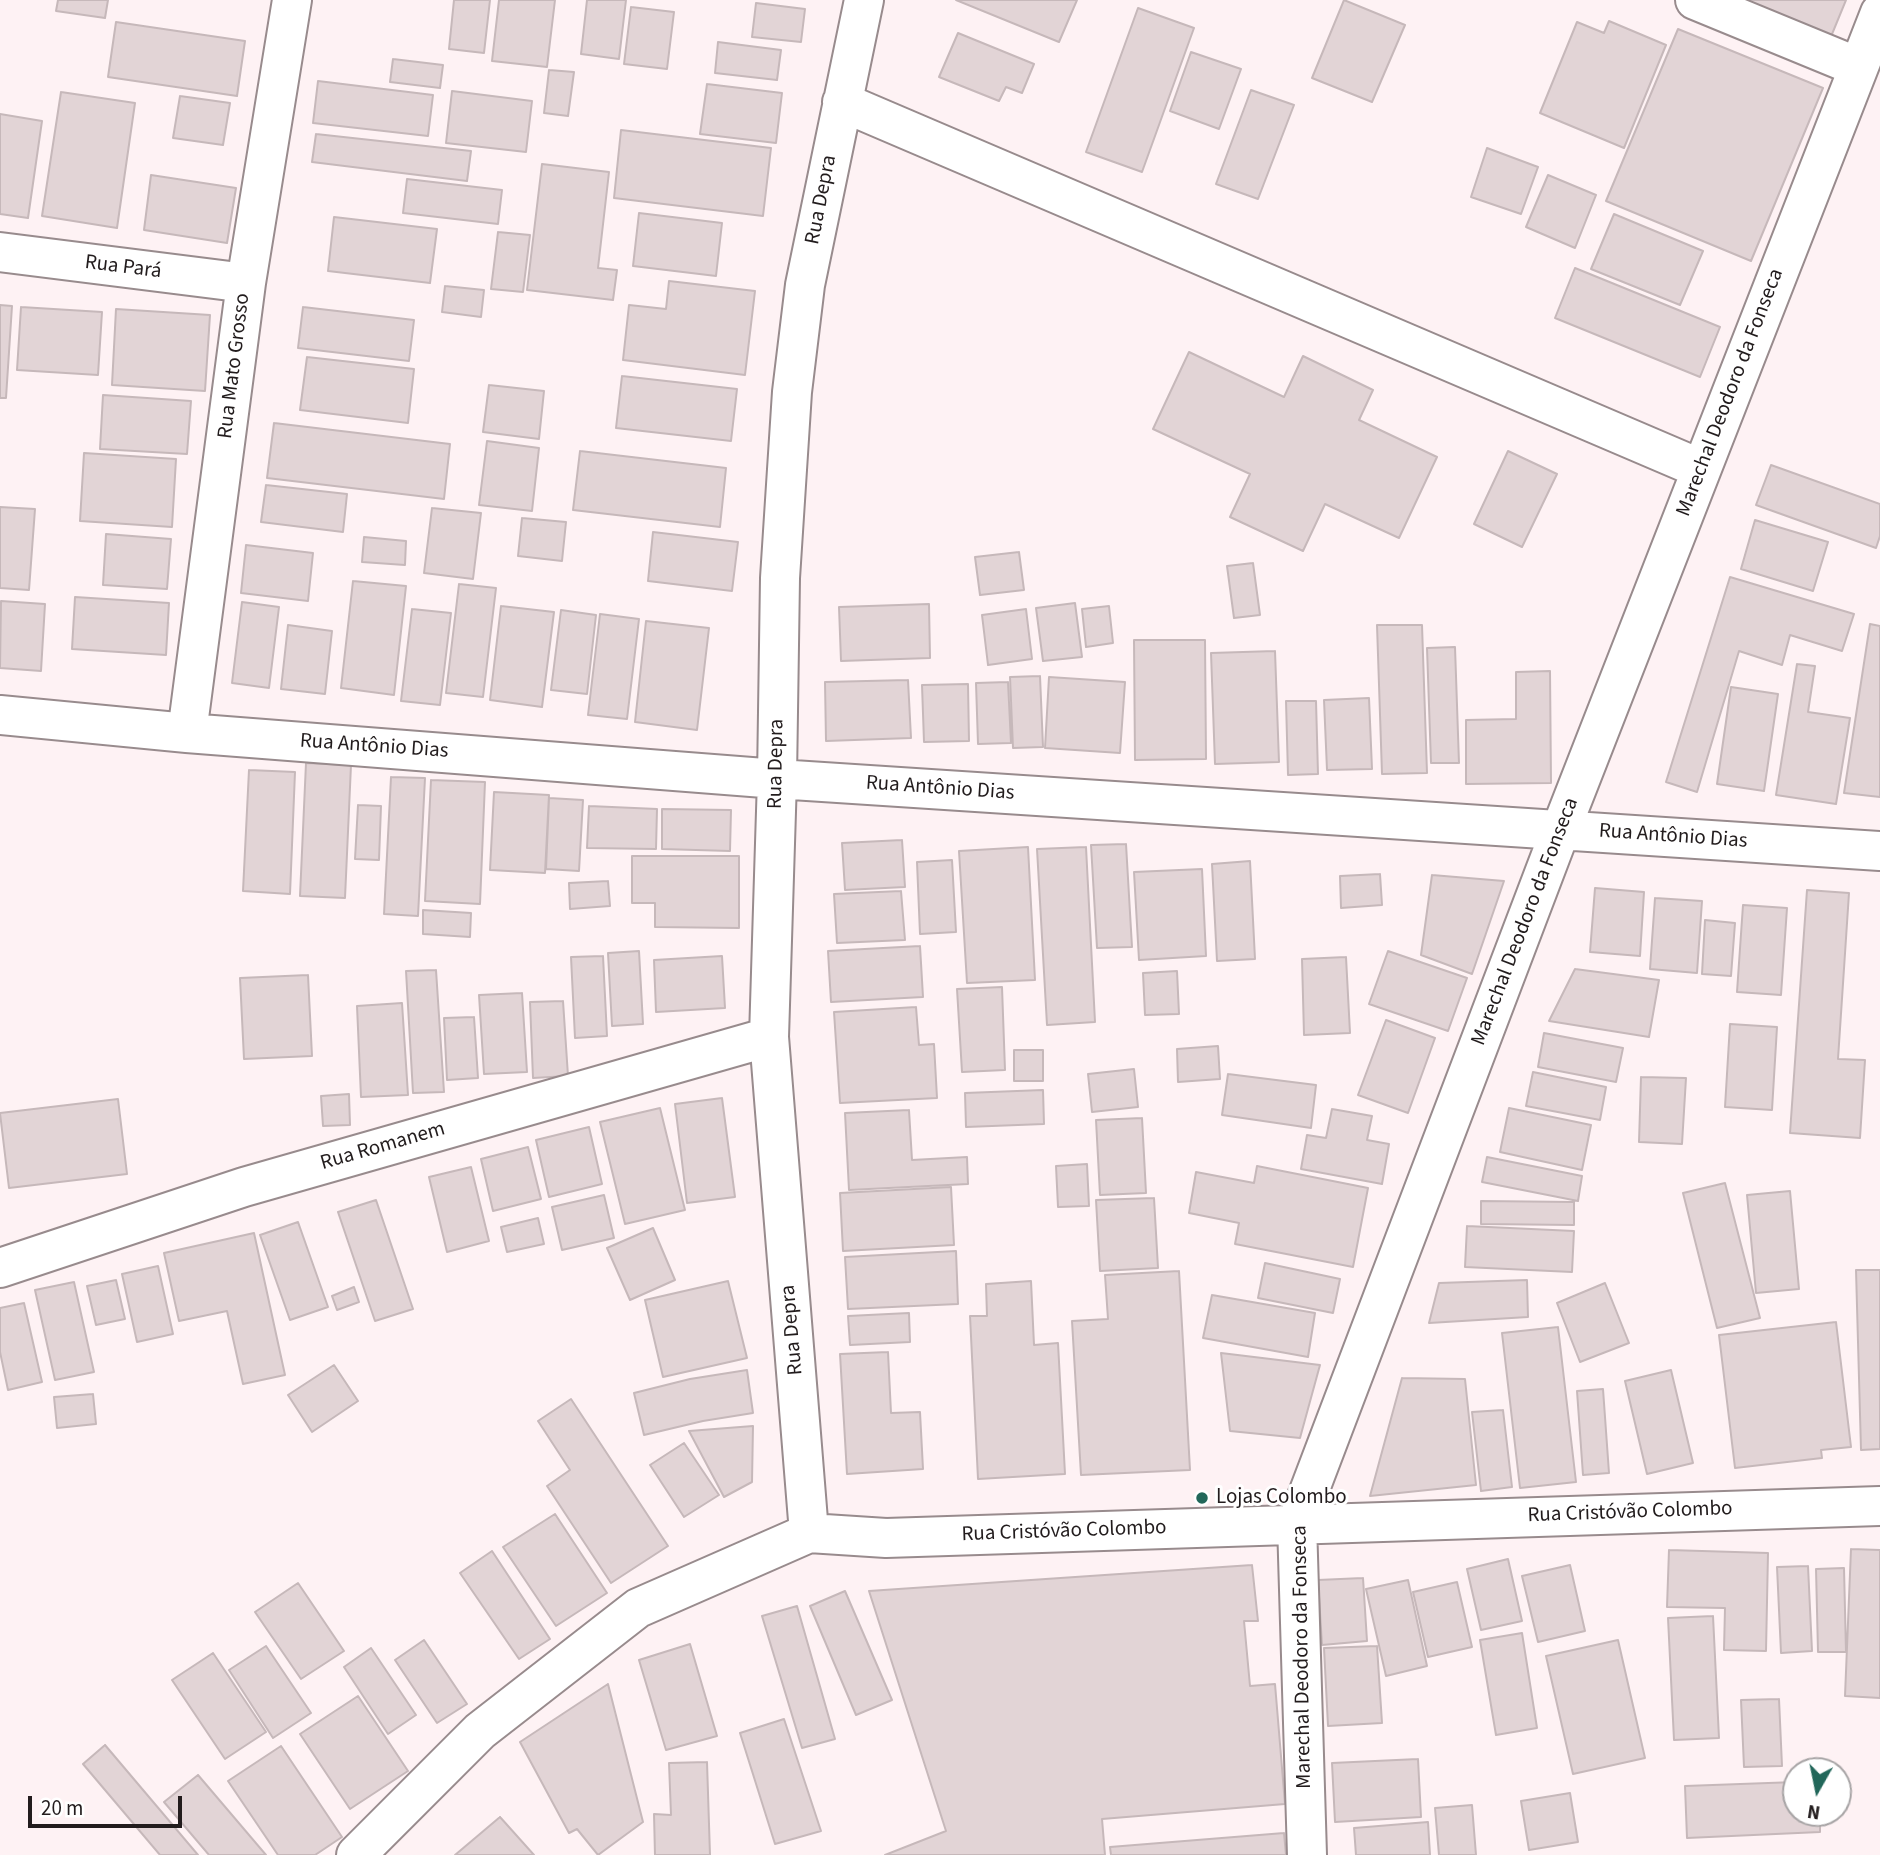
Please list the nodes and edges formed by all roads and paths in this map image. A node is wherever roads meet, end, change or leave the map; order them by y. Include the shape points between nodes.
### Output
1 (292, 0) edge
2 (864, 0) edge
3 (1695, 0) edge
4 (1880, 13) edge
5 (1858, 67) junction
6 (842, 102) junction
7 (0, 252) edge
8 (246, 284) junction
9 (1701, 469) junction
10 (0, 715) edge
11 (187, 733) junction
12 (777, 779) junction
13 (1561, 830) junction
14 (1880, 851) edge
15 (769, 1037) junction
16 (0, 1268) edge
17 (1880, 1506) edge
18 (1297, 1523) junction
19 (809, 1533) junction
20 (356, 1855) edge
21 (1307, 1855) edge

1 - 8 street, Rua Mato Grosso
2 - 6 street, Rua Depra
3 - 5 street
4 - 5 street, Marechal Deodoro da Fonseca
5 - 9 street, Marechal Deodoro da Fonseca
6 - 9 street
6 - 12 street, Rua Depra via 805,285 792,392 780,578
7 - 8 street, Rua Pará
8 - 11 street, Rua Mato Grosso
9 - 13 street, Marechal Deodoro da Fonseca
10 - 11 street, Rua Antônio Dias
11 - 12 street, Rua Antônio Dias
12 - 13 street, Rua Antônio Dias
12 - 15 street, Rua Depra
13 - 14 street, Rua Antônio Dias
13 - 18 street, Marechal Deodoro da Fonseca
15 - 16 street, Rua Romanem via 244,1187
15 - 19 street, Rua Depra
17 - 18 street, Rua Cristóvão Colombo
18 - 19 street, Rua Cristóvão Colombo via 886,1538
18 - 21 street, Marechal Deodoro da Fonseca
19 - 20 street, Rua Cristóvão Colombo via 638,1608 480,1731

